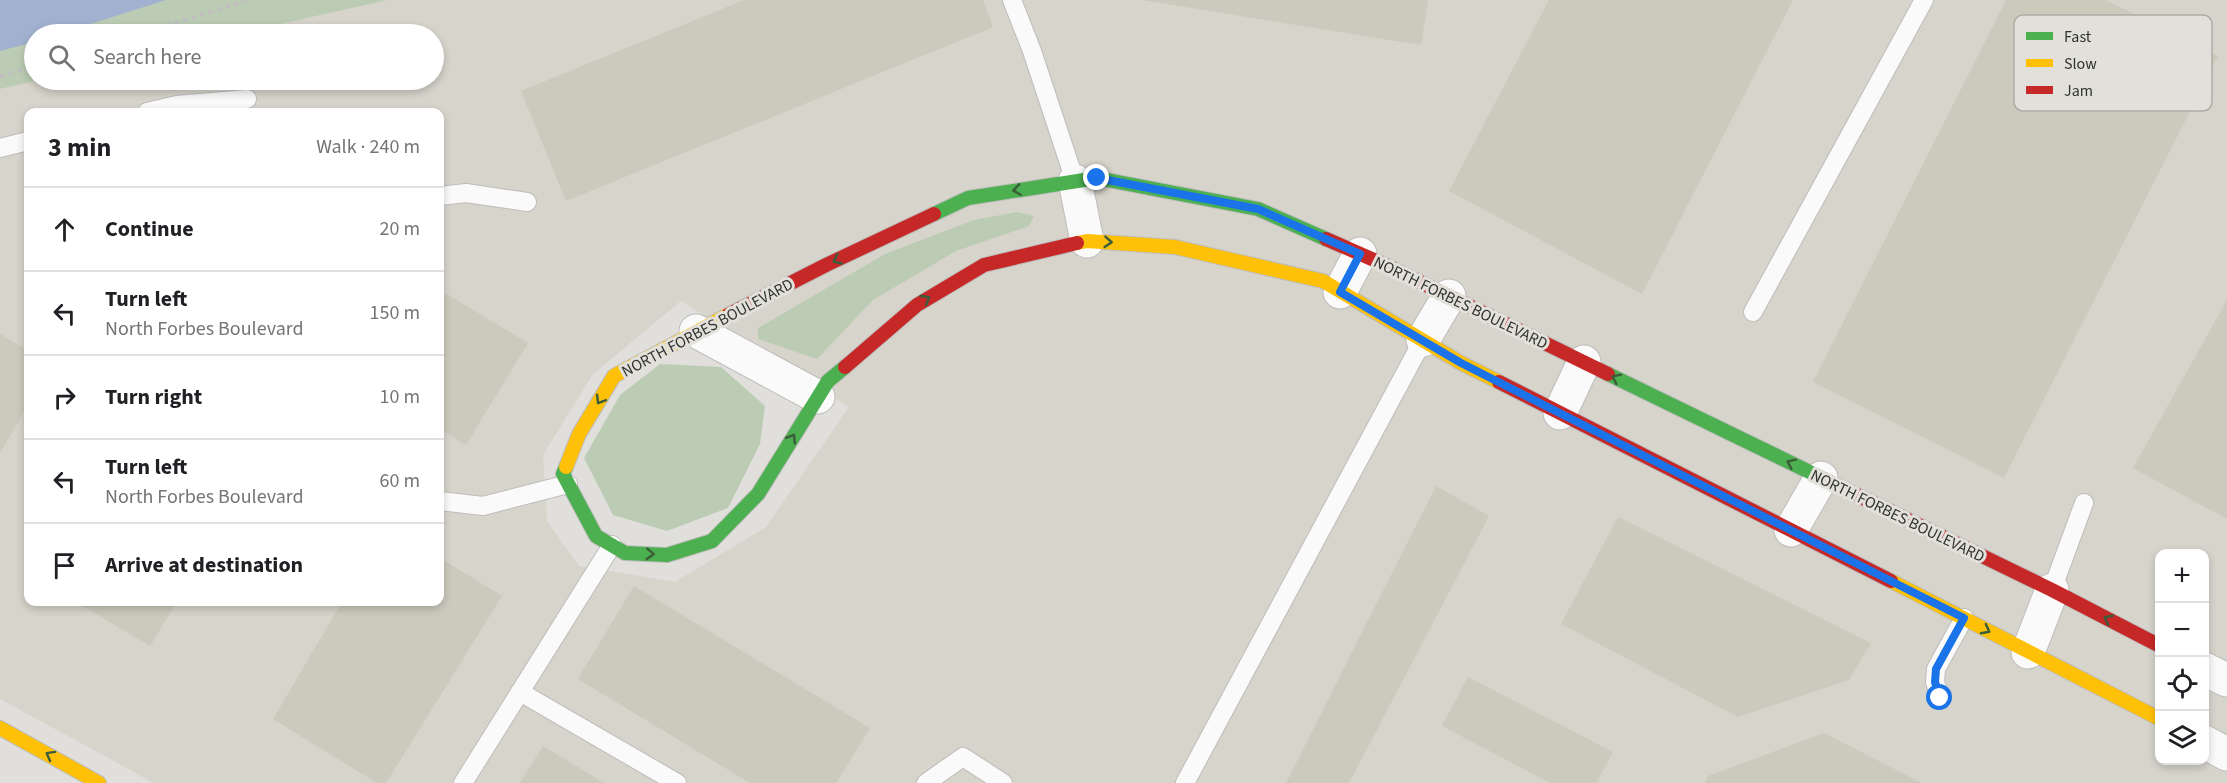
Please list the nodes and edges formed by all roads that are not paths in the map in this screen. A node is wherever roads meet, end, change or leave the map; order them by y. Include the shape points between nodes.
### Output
1 (1012, 0) edge
2 (1924, 0) edge
3 (247, 99) dead end
4 (164, 108) edge
5 (24, 142) edge
6 (0, 148) edge
7 (1075, 182) junction
8 (444, 195) edge
9 (527, 202) dead end
10 (1087, 241) junction
11 (1360, 254) junction
12 (1340, 292) junction
13 (1449, 296) junction
14 (1753, 312) dead end
15 (696, 331) junction
16 (1423, 340) junction
17 (1584, 362) junction
18 (818, 397) junction
19 (1560, 413) junction
20 (1821, 478) junction
21 (568, 484) junction
22 (444, 501) edge
23 (2084, 502) dead end
24 (1791, 531) junction
25 (612, 545) junction
26 (2052, 590) junction
27 (1964, 618) junction
28 (2155, 643) edge
29 (2028, 652) junction
30 (2209, 671) edge
31 (2227, 680) edge
32 (520, 692) junction
33 (1940, 698) dead end
34 (2155, 716) edge
35 (0, 728) edge
36 (2209, 744) edge
37 (2227, 754) edge
38 (99, 783) edge
39 (463, 783) edge
40 (677, 783) edge
41 (926, 783) edge
42 (1003, 783) edge
43 (1185, 783) edge

1 - 7 lane
2 - 14 lane
3 - 4 lane
5 - 6 lane
7 - 10 street
7 - 11 street, NORTH FORBES BOULEVARD via 1097,178 1258,209
7 -> 15 street, NORTH FORBES BOULEVARD via 968,198
8 - 9 lane
10 -> 12 street via 1175,248 1323,281
18 -> 10 street via 828,381 917,305 984,265
11 - 12 street
11 - 13 street, NORTH FORBES BOULEVARD
12 - 16 street
13 - 16 street
13 - 17 street, NORTH FORBES BOULEVARD
15 - 18 street
15 -> 21 street, NORTH FORBES BOULEVARD via 614,376 579,434 563,474
16 - 19 street
16 - 43 lane
17 - 19 street
20 -> 17 street, NORTH FORBES BOULEVARD
25 -> 18 street via 625,553 667,555 712,541 758,494
19 - 24 street
20 - 24 street
20 - 26 street, NORTH FORBES BOULEVARD
21 - 22 lane via 483,506
21 - 25 street via 596,536
23 - 26 lane
24 - 27 street
25 - 32 lane
28 -> 26 street, NORTH FORBES BOULEVARD
26 - 29 street
27 -> 29 street
27 - 33 lane via 1936,669
29 - 34 street
30 - 31 street
32 - 39 lane
32 - 40 lane
38 -> 35 street
36 - 37 street
41 - 42 lane via 963,757

